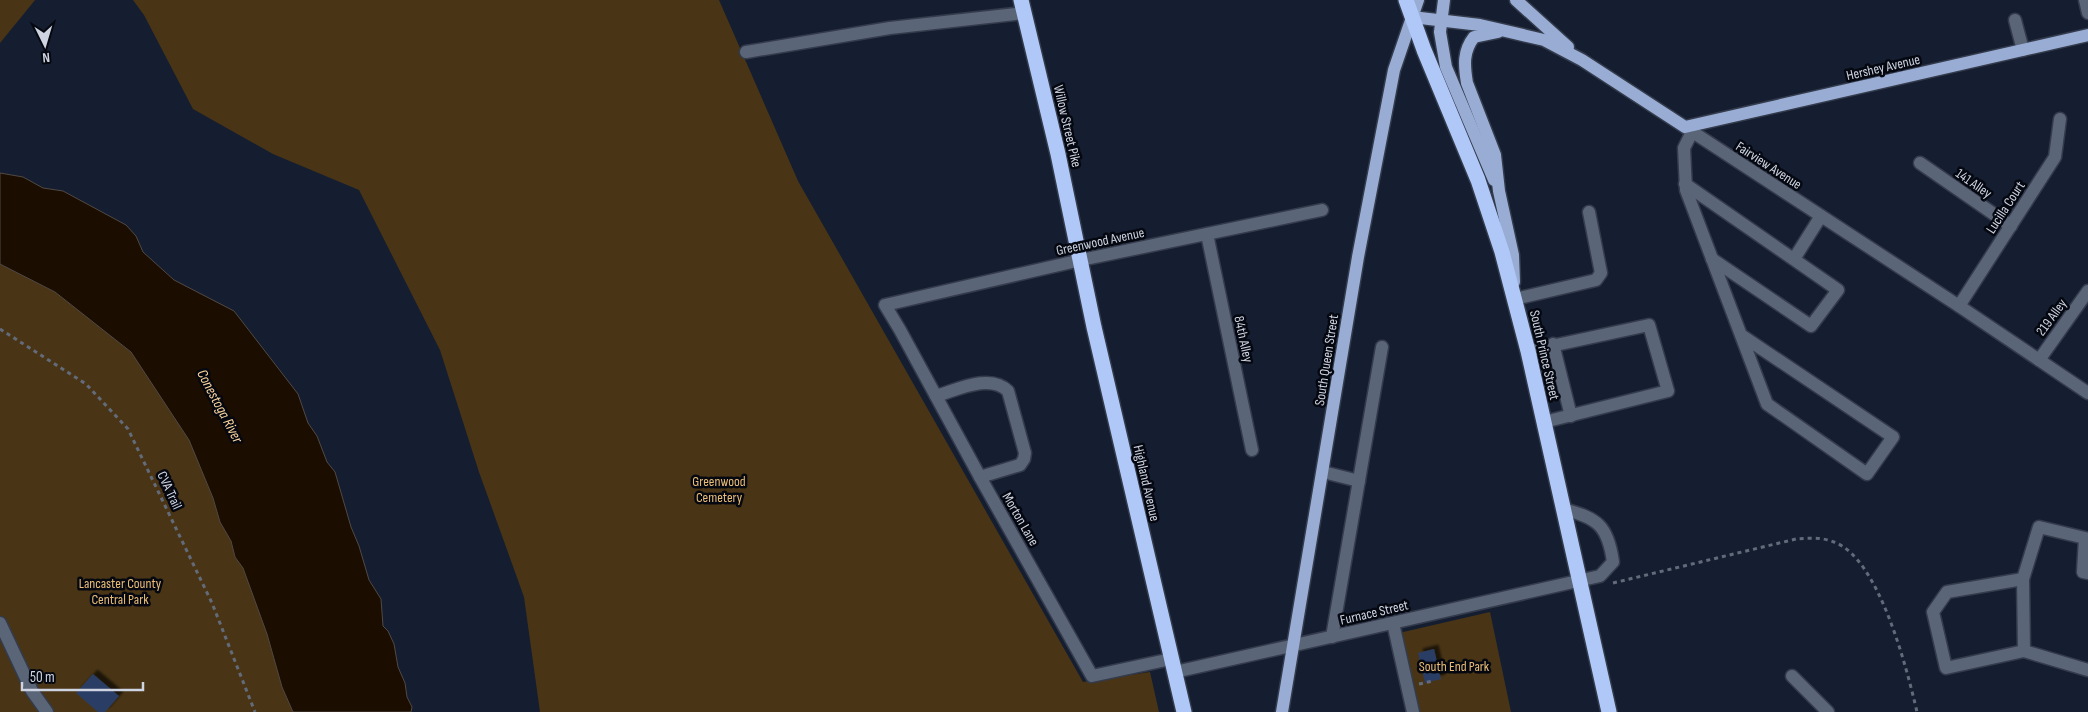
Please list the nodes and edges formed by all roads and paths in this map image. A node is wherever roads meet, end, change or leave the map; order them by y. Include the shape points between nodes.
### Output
1 (1406, 0) edge
2 (1418, 0) edge
3 (1444, 0) edge
4 (1516, 0) edge
5 (2085, 0) edge
6 (1023, 6) edge
7 (2088, 13) edge
8 (1412, 17) junction
9 (1441, 19) junction
10 (2015, 20) dead end
11 (1508, 30) junction
12 (2088, 35) edge
13 (2022, 50) junction
14 (746, 52) dead end
15 (1582, 60) junction
16 (2060, 119) dead end
17 (1689, 130) junction
18 (1920, 164) dead end
19 (1685, 184) junction
20 (1499, 191) junction
21 (1322, 210) dead end
22 (1589, 212) dead end
23 (1821, 216) junction
24 (2011, 226) junction
25 (1207, 234) junction
26 (1712, 259) junction
27 (1794, 259) junction
28 (1081, 260) junction
29 (2088, 291) edge
30 (1515, 300) junction
31 (885, 305) joint
32 (1959, 306) junction
33 (0, 329) edge
34 (1741, 335) junction
35 (1553, 344) junction
36 (1382, 347) dead end
37 (1528, 351) junction
38 (2039, 360) junction
39 (2088, 393) edge
40 (936, 396) junction
41 (1571, 416) junction
42 (1544, 422) junction
43 (1252, 450) dead end
44 (1323, 472) junction
45 (980, 477) junction
46 (1359, 481) junction
47 (1563, 509) junction
48 (2088, 573) edge
49 (2023, 579) junction
50 (1579, 581) junction
51 (1610, 584) dead end
52 (0, 623) edge
53 (1393, 623) junction
54 (1332, 637) junction
55 (1294, 646) junction
56 (2024, 651) junction
57 (1173, 666) junction
58 (2088, 670) edge
59 (1792, 676) dead end
60 (1433, 681) dead end
61 (1416, 685) dead end
62 (47, 712) edge
63 (255, 712) edge
64 (1184, 712) edge
65 (1282, 712) edge
66 (1412, 712) edge
67 (1609, 712) edge
68 (1828, 712) edge
69 (1917, 712) edge

1 - 8 highway
2 - 8 main road, South Queen Street
3 - 9 main road
4 - 15 main road
5 - 7 street
6 - 14 street
6 - 28 highway, Willow Street Pike
8 - 9 main road, Fairview Avenue
8 - 30 highway, South Prince Street via 1478,180
8 - 44 main road, South Queen Street via 1394,70 1358,257
9 - 11 main road, Fairview Avenue
9 - 20 main road via 1446,67
10 - 13 street
11 - 15 main road, Fairview Avenue via 1544,40
11 - 20 main road via 1474,37 1467,46 1465,58 1467,82 1495,155
12 - 13 main road, Hershey Avenue
13 - 17 main road, Hershey Avenue
15 - 17 main road, Fairview Avenue
16 - 24 street, Lucilla Court via 2055,157
17 - 19 street via 1684,148
17 - 23 street, Fairview Avenue
18 - 24 street, 141 Alley
19 - 26 street
19 - 27 street
20 - 30 main road via 1512,255
21 - 25 street, Greenwood Avenue
22 - 30 street via 1601,273 1596,280
23 - 27 street
23 - 32 street, Fairview Avenue
24 - 32 street, Lucilla Court
25 - 28 street, Greenwood Avenue
25 - 43 street, 84th Alley
26 - 27 street via 1811,326 1838,290
26 - 34 street
28 - 31 street, Greenwood Avenue
28 - 57 highway, Highland Avenue
29 - 38 street, 219 Alley
30 - 37 highway, South Prince Street
31 - 40 street, Morton Lane
32 - 38 street, Fairview Avenue
33 - 63 path, CVA Trail via 86,384 128,429 212,604
34 - 34 street via 1766,404 1867,474 1892,437
35 - 37 street
35 - 41 street
35 - 41 street via 1649,326 1668,391
36 - 46 street
37 - 42 highway, South Prince Street
38 - 39 street, Fairview Avenue
40 - 45 street, Morton Lane
40 - 45 street via 994,382 1008,391 1024,459 1020,465
41 - 42 street
42 - 47 highway, South Prince Street
44 - 46 street
44 - 55 main road, South Queen Street
45 - 57 street, Morton Lane via 1092,676
46 - 54 street
47 - 50 highway, South Prince Street
47 - 50 street, Furnace Street via 1598,522 1610,543 1613,562 1600,576
48 - 49 street via 2084,572 2085,538 2039,527
49 - 56 street
49 - 56 street via 1947,592 1933,612 1946,668
50 - 53 street, Furnace Street
50 - 67 highway, South Prince Street
51 - 69 path via 1796,539 1816,538 1834,542 1852,553 1873,584 1908,674
52 - 62 street via 32,691
53 - 54 street, Furnace Street
53 - 66 street
54 - 55 street, Furnace Street
55 - 57 street, Furnace Street
55 - 65 main road, South Queen Street
56 - 58 street
57 - 64 highway, Highland Avenue
59 - 68 street
60 - 61 path

